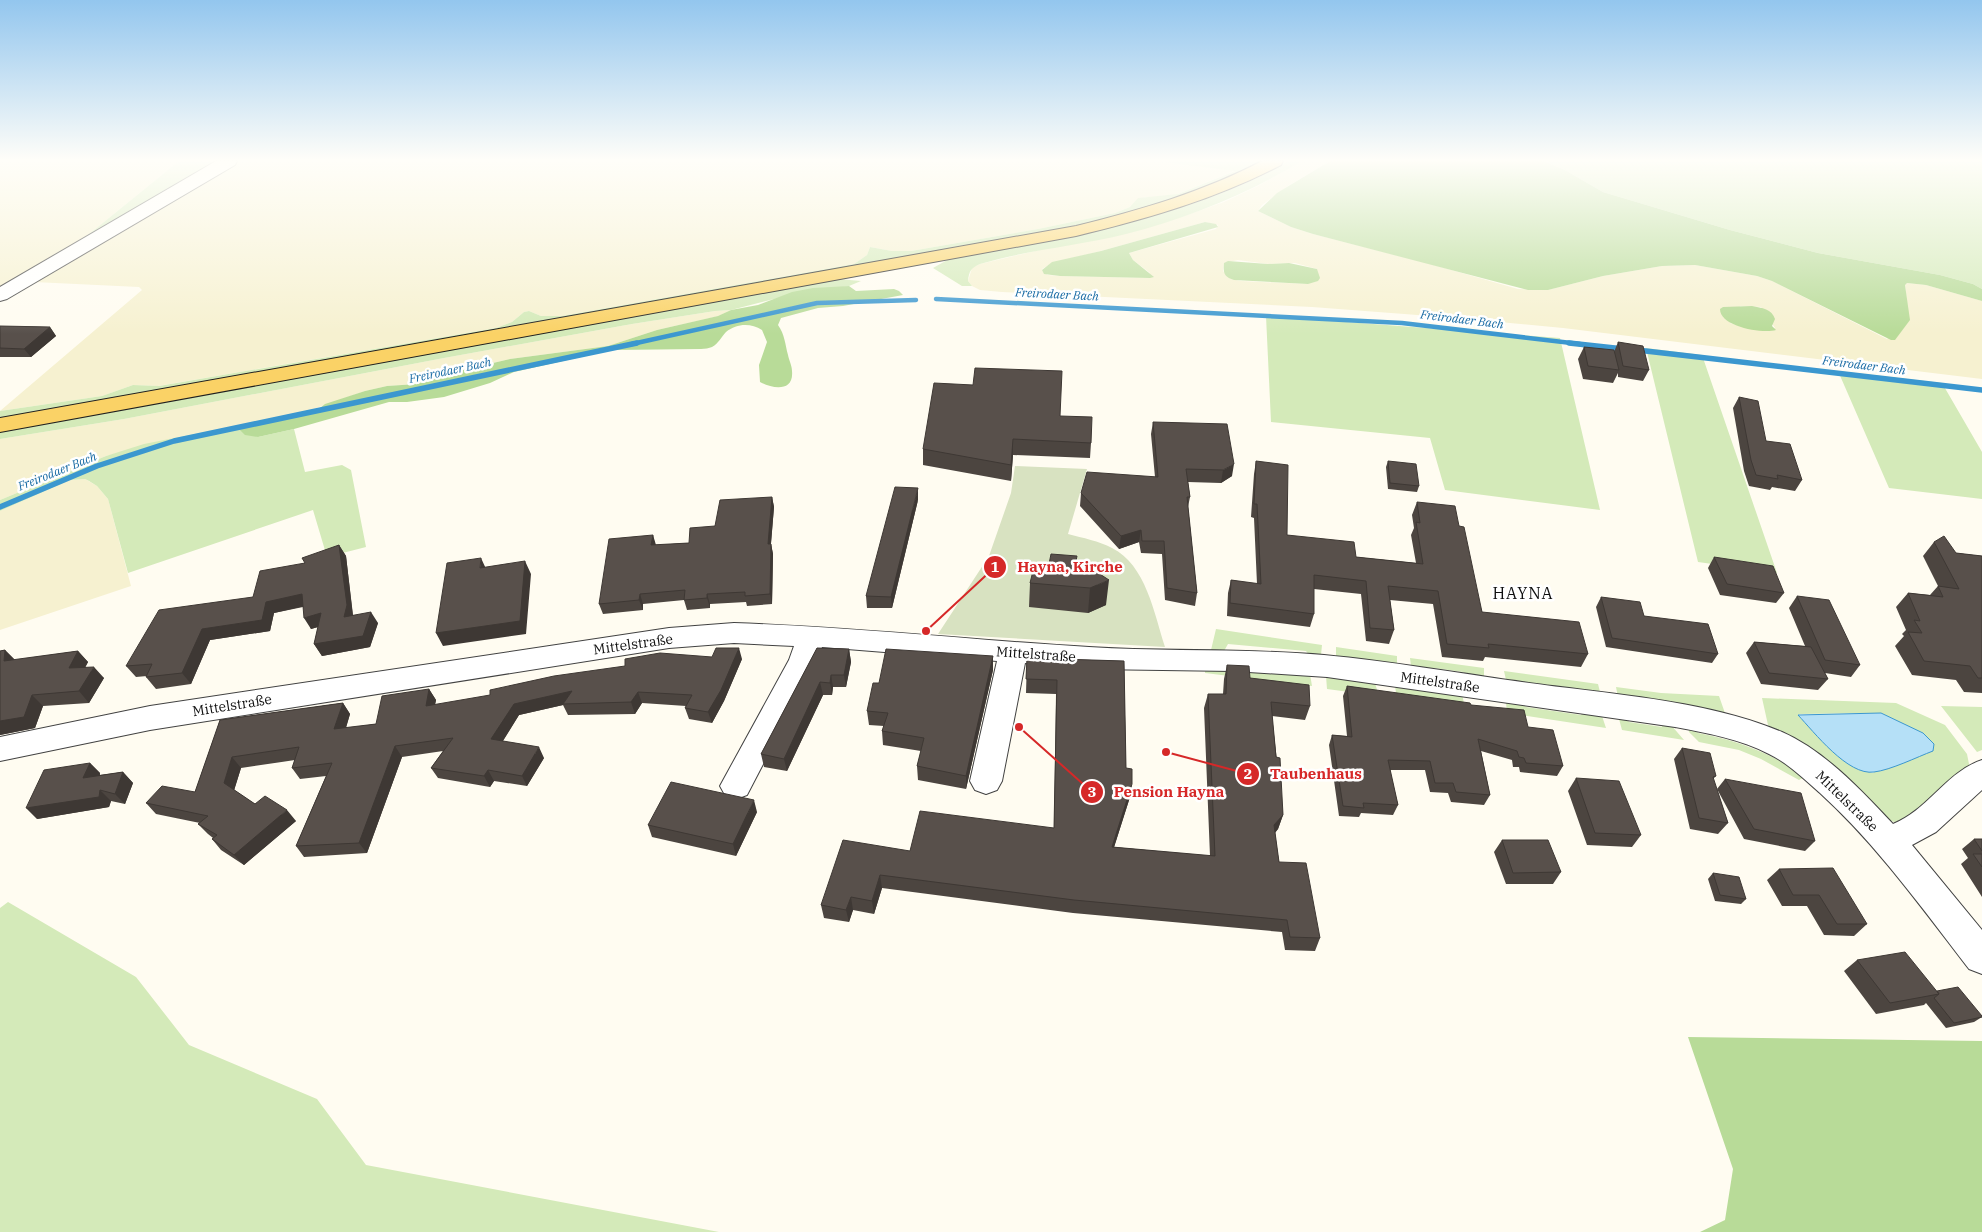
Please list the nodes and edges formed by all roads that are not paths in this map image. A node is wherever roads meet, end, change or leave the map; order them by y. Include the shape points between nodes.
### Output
1 (131, 218) edge
2 (1124, 218) edge
3 (0, 295) edge
4 (0, 425) edge
5 (812, 636) junction
6 (1013, 652) junction
7 (0, 750) edge
8 (1982, 773) edge
9 (986, 781) dead end
10 (736, 786) dead end
11 (1886, 840) junction
12 (1982, 957) edge

1 - 3 street
2 - 4 main road via 1060,234
5 - 6 street, Mittelstraße
5 - 7 street, Mittelstraße via 734,633 669,638 150,718
5 - 10 street via 804,660
6 - 9 street
6 - 11 street, Mittelstraße via 1327,666 1710,721 1783,746 1846,796
8 - 11 street via 1925,823
11 - 12 street, Mittelstraße

